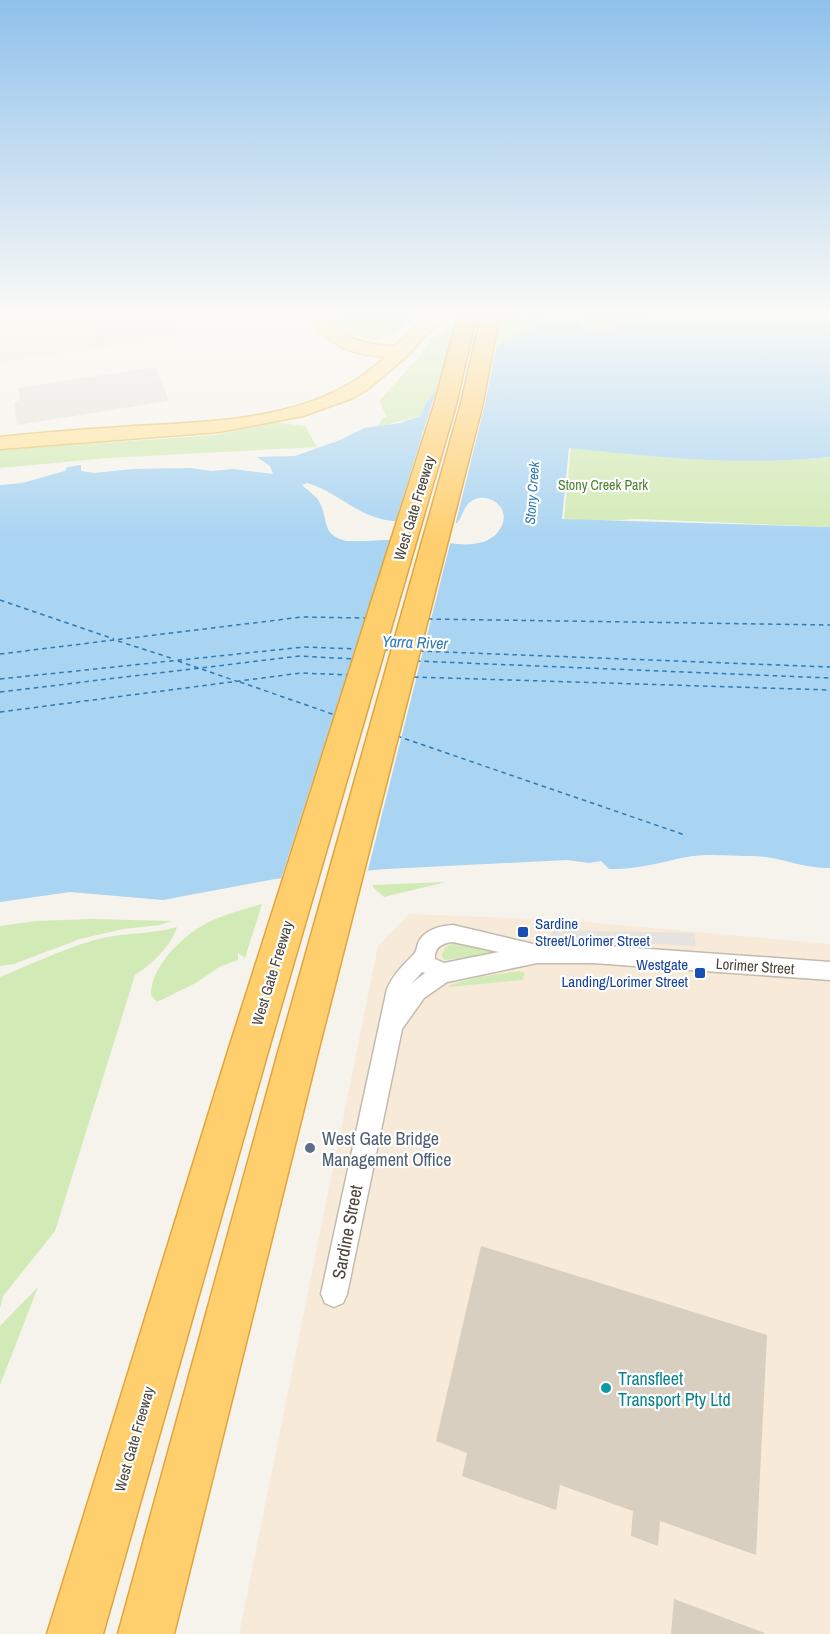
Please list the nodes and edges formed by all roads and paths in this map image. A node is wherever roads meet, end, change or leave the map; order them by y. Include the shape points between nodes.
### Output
1 (331, 388) edge
2 (356, 388) edge
3 (449, 388) edge
4 (475, 388) edge
5 (185, 429) junction
6 (0, 443) edge
7 (537, 954) junction
8 (424, 958) junction
9 (448, 971) junction
10 (830, 971) edge
11 (391, 1030) junction
12 (334, 1294) dead end
13 (75, 1634) edge
14 (146, 1634) edge

1 - 5 main road via 275,411
2 - 5 main road via 309,408 248,423
3 - 13 highway, West Gate Freeway
4 - 14 highway, West Gate Freeway
5 - 6 main road
7 - 8 street, Lorimer Street via 450,933 434,938 426,947
7 - 9 street, Lorimer Street
7 - 10 street, Lorimer Street via 593,954
8 - 9 street via 438,971
8 - 11 street, Sardine Street via 409,968 398,987
9 - 11 street, Sardine Street via 416,991
11 - 12 street, Sardine Street

